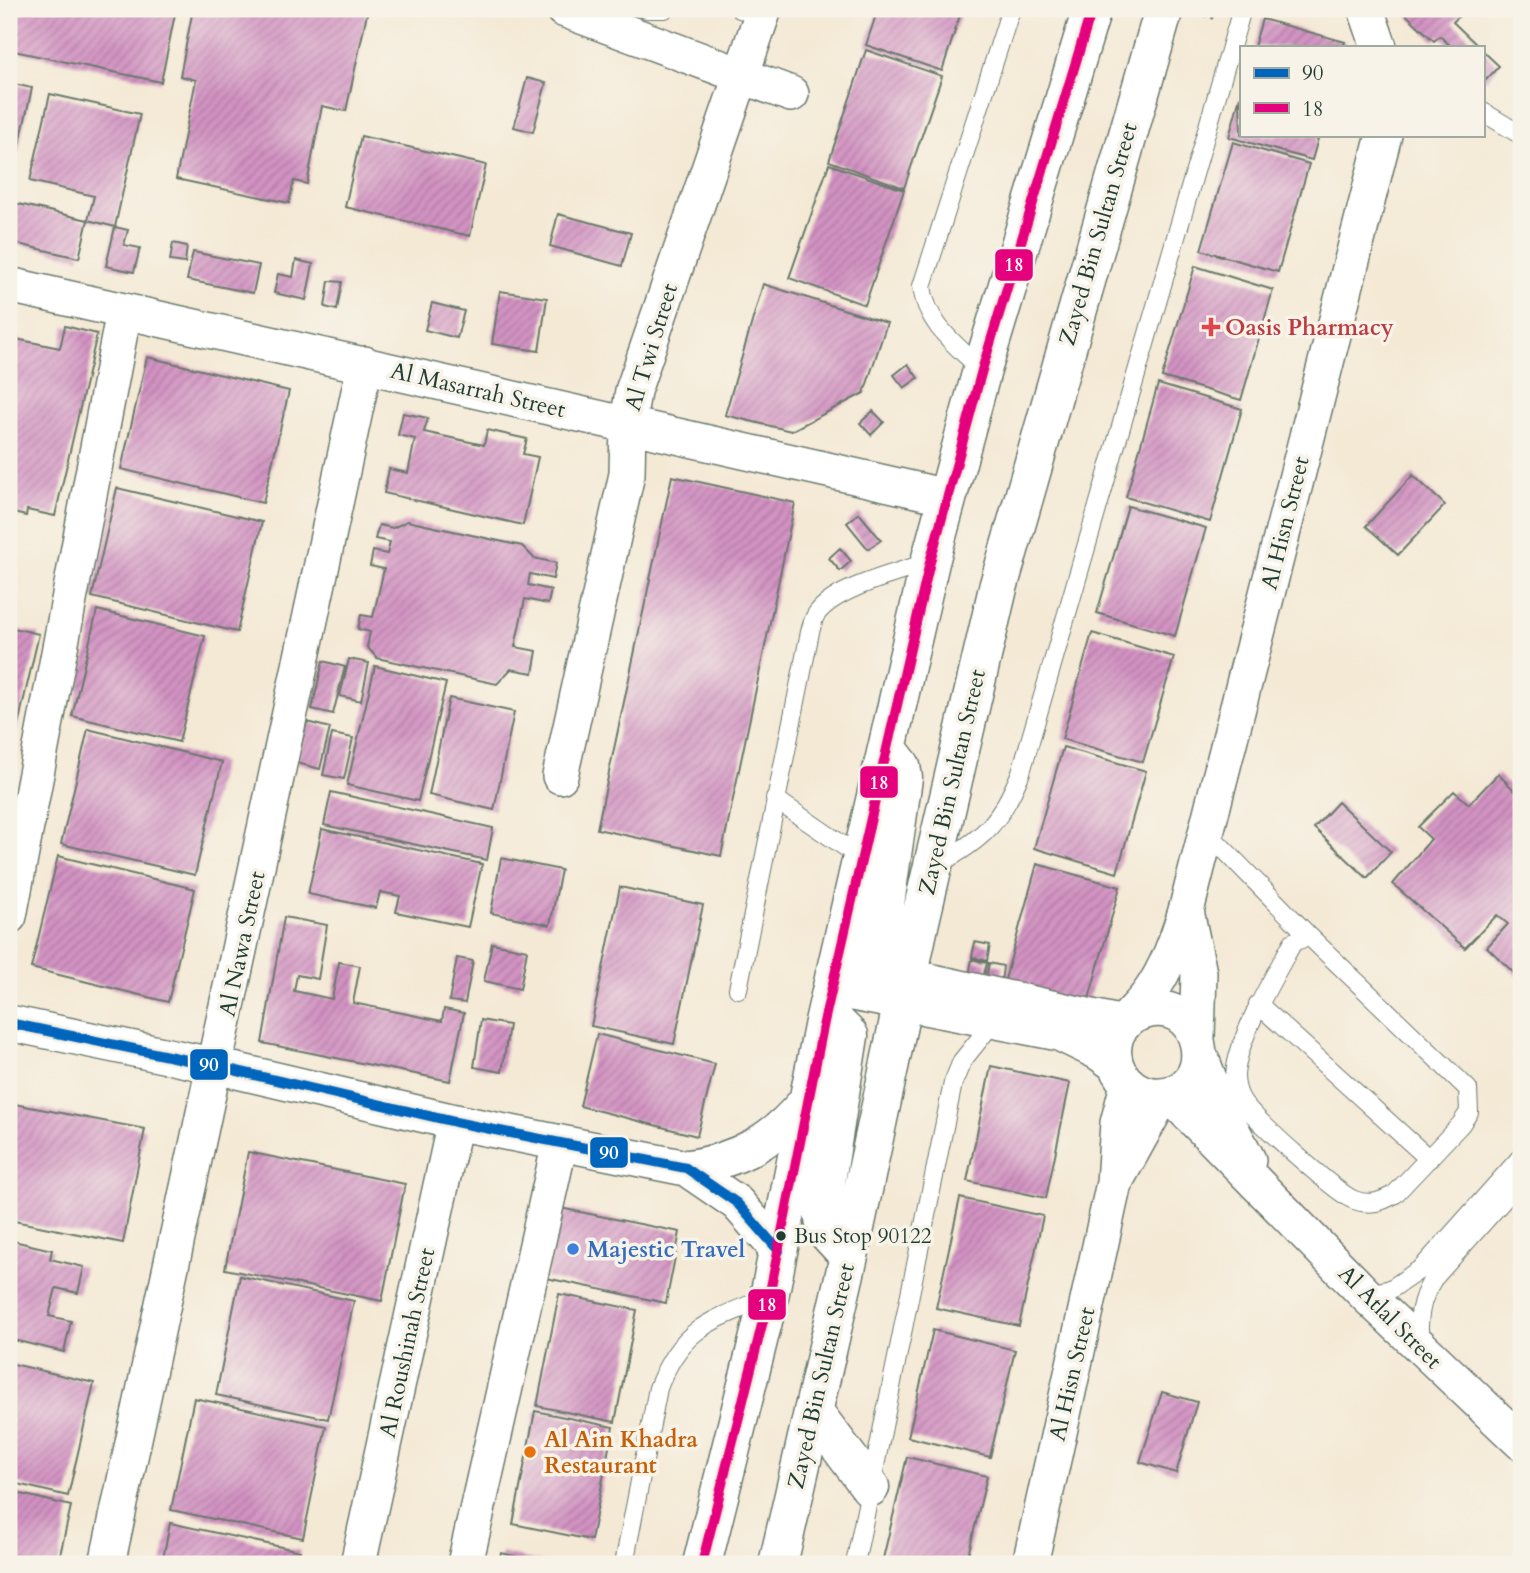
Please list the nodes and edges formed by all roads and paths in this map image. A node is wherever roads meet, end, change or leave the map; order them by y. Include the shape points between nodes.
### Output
1 (563, 9) edge
2 (646, 9) edge
3 (665, 9) edge
4 (1011, 9) edge
5 (1092, 9) edge
6 (1366, 9) edge
7 (1178, 10) edge
8 (755, 11) edge
9 (1240, 16) edge
10 (1379, 46) edge
11 (742, 76) junction
12 (791, 94) dead end
13 (1484, 113) edge
14 (1521, 135) edge
15 (1384, 136) edge
16 (9, 285) edge
17 (124, 311) junction
18 (365, 364) junction
19 (982, 370) junction
20 (628, 423) junction
21 (947, 497) junction
22 (930, 562) junction
23 (885, 746) junction
24 (560, 776) dead end
25 (775, 799) junction
26 (1206, 831) junction
27 (860, 857) junction
28 (933, 866) junction
29 (1185, 911) junction
30 (9, 916) edge
31 (1308, 936) junction
32 (907, 980) junction
33 (738, 989) dead end
34 (832, 991) junction
35 (1258, 1004) junction
36 (994, 1021) junction
37 (1128, 1021) junction
38 (9, 1023) edge
39 (1198, 1046) junction
40 (216, 1066) junction
41 (1122, 1074) junction
42 (1166, 1094) junction
43 (807, 1100) junction
44 (455, 1122) junction
45 (560, 1143) junction
46 (1521, 1157) edge
47 (1429, 1159) junction
48 (686, 1168) junction
49 (1521, 1180) edge
50 (1114, 1183) junction
51 (1263, 1188) junction
52 (779, 1251) junction
53 (849, 1256) junction
54 (1366, 1295) junction
55 (769, 1297) junction
56 (1419, 1346) junction
57 (813, 1411) junction
58 (1521, 1442) edge
59 (870, 1486) junction
60 (107, 1564) edge
61 (358, 1564) edge
62 (465, 1564) edge
63 (624, 1564) edge
64 (702, 1564) edge
65 (778, 1564) edge
66 (855, 1564) edge
67 (1030, 1564) edge

1 - 11 street
2 - 3 lane
4 - 19 lane via 922,286 932,319
5 - 19 highway
6 - 10 street
7 - 9 path
7 - 28 highway, Zayed Bin Sultan Street via 998,587
8 - 11 street, Al Twi Street
9 - 28 lane via 1021,772 998,820 963,851
11 - 12 street
11 - 20 street, Al Twi Street via 633,391
13 - 14 lane
15 - 26 street, Al Hisn Street
16 - 17 street, Al Masarrah Street
17 - 18 street, Al Masarrah Street
17 - 30 street
18 - 20 street, Al Masarrah Street
18 - 40 street, Al Nawa Street
19 - 21 highway
20 - 21 street, Al Masarrah Street
20 - 24 street, Al Twi Street via 627,474
21 - 22 highway
22 - 23 highway
22 - 25 lane via 836,597 816,613
23 - 27 highway
23 - 32 highway via 901,766 903,778 878,946
25 - 27 lane
25 - 33 lane
26 - 29 street, Al Hisn Street
26 - 31 lane
27 - 34 highway
28 - 32 highway, Zayed Bin Sultan Street
29 - 37 street, Al Hisn Street via 1165,968
29 - 39 street, Al Hisn Street via 1199,973
31 - 35 lane via 1293,942
31 - 47 lane via 1468,1089 1469,1112
32 - 34 street
32 - 36 street
32 - 37 street
32 - 53 highway, Zayed Bin Sultan Street
34 - 43 highway
34 - 53 highway via 838,1025 849,1036 822,1206 826,1231
35 - 47 lane
35 - 47 lane via 1235,1074 1236,1088 1250,1111 1342,1194 1355,1200 1382,1201 1395,1194
36 - 41 street via 1059,1033 1098,1052
36 - 59 lane via 962,1061 953,1083
37 - 39 street via 1143,1011 1168,1011 1191,1025
37 - 41 street via 1116,1036
38 - 40 street
39 - 42 street via 1190,1080
39 - 51 street, Al Atlal Street via 1222,1112
40 - 44 street
40 - 60 street, Al Nawa Street
41 - 42 street via 1151,1095
41 - 50 street, Al Hisn Street
42 - 50 street, Al Hisn Street
42 - 51 street, Al Atlal Street
43 - 48 street via 767,1140 715,1164
43 - 52 highway
44 - 45 street
44 - 61 street, Al Roushinah Street
45 - 48 street
45 - 62 street
46 - 54 lane via 1422,1268 1391,1289
48 - 52 street via 737,1203
49 - 56 lane via 1433,1279 1423,1296
50 - 67 street, Al Hisn Street
51 - 54 street, Al Atlal Street
52 - 55 highway
53 - 57 highway, Zayed Bin Sultan Street
54 - 56 street, Al Atlal Street
55 - 63 lane via 696,1330 667,1364 658,1388
55 - 64 highway
56 - 58 street, Al Atlal Street
57 - 59 highway
57 - 65 highway, Zayed Bin Sultan Street
59 - 66 lane

